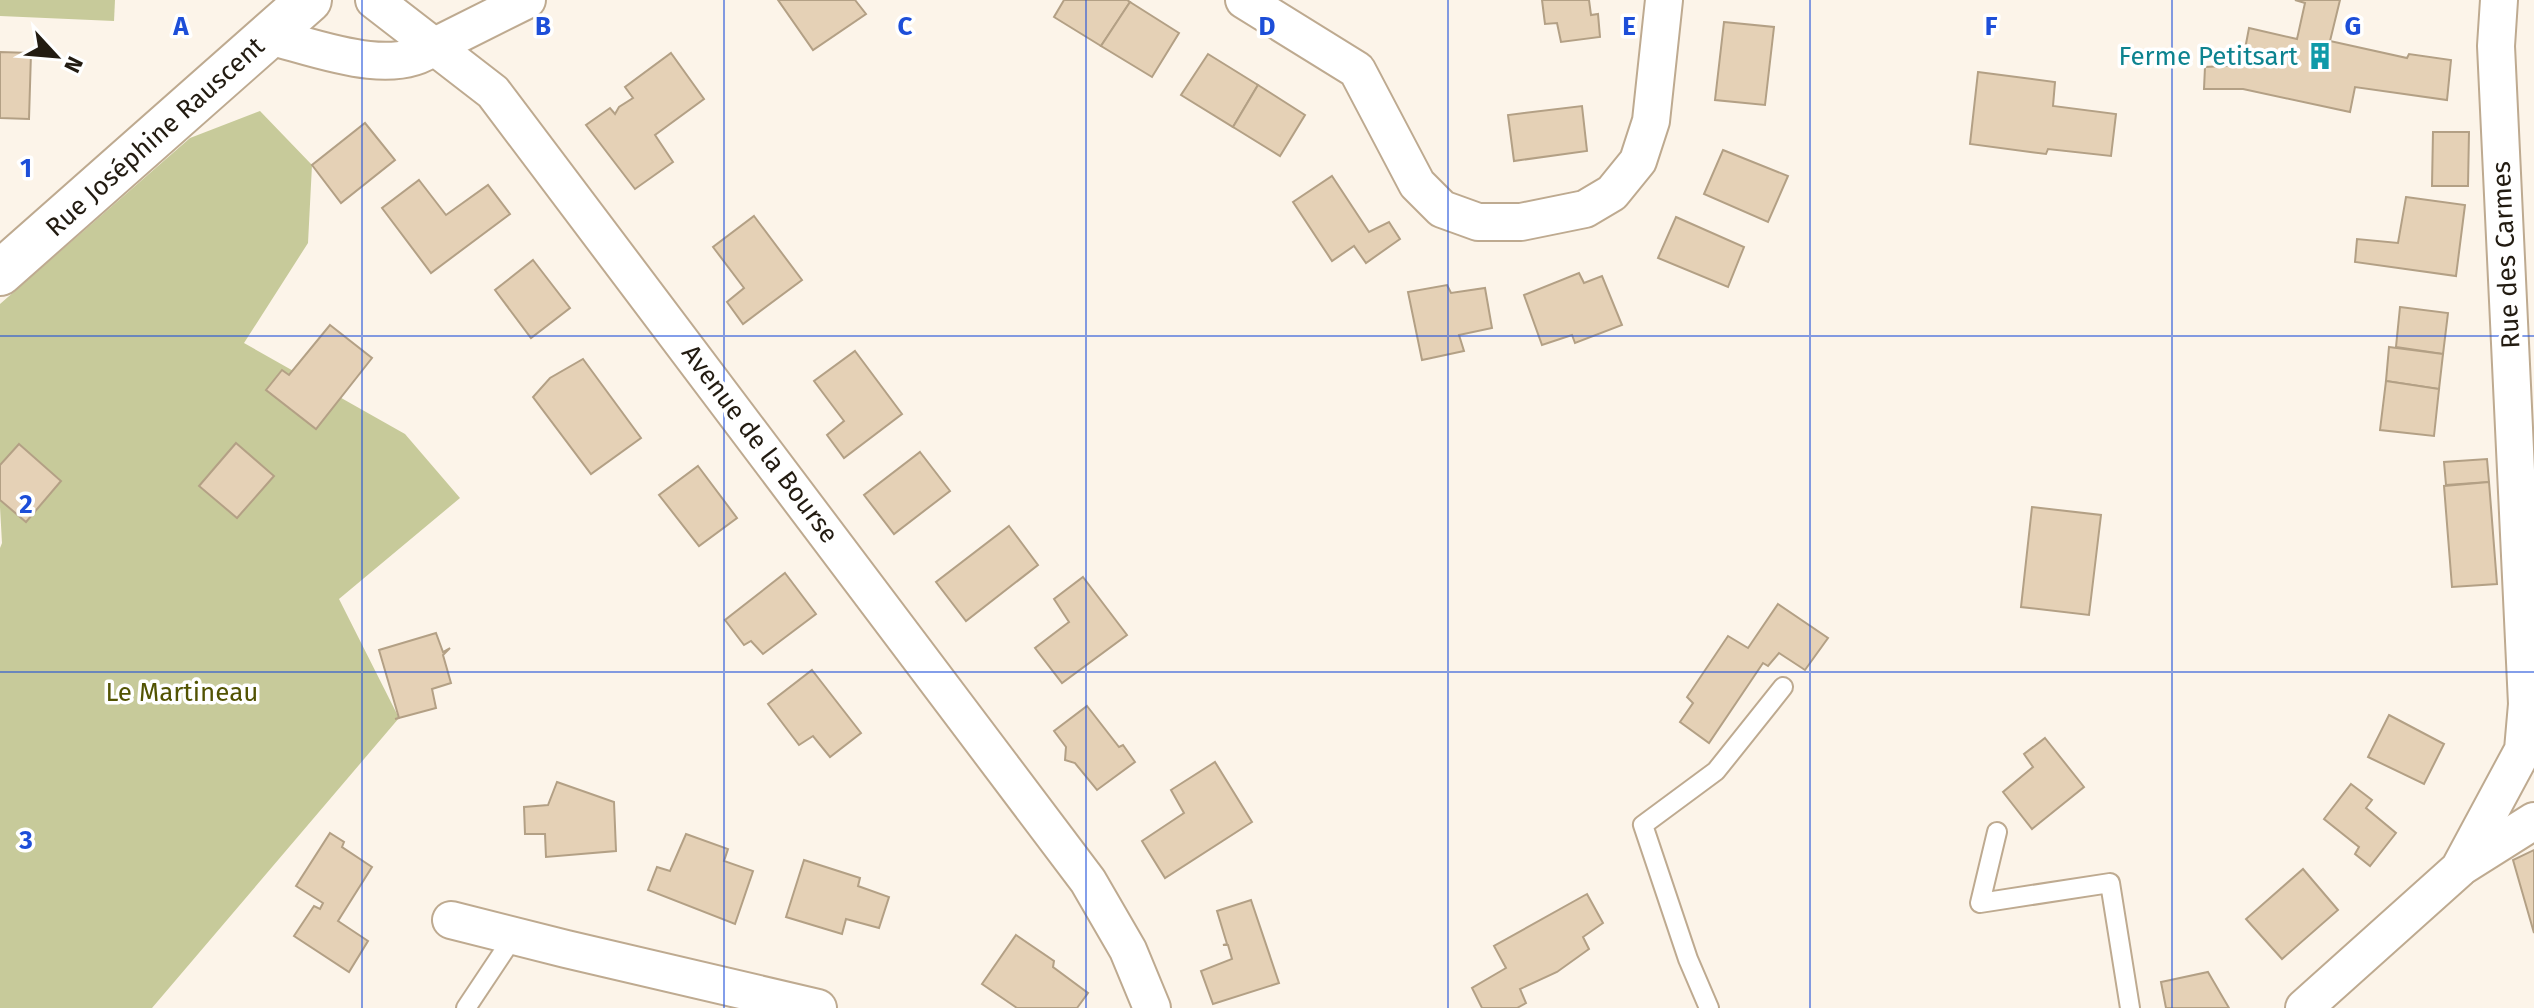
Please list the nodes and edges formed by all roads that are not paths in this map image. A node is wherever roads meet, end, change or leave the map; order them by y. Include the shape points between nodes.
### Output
1 (309, 0) edge
2 (374, 0) edge
3 (527, 0) edge
4 (1244, 0) edge
5 (1664, 0) edge
6 (2499, 0) edge
7 (269, 36) junction
8 (433, 47) junction
9 (0, 273) edge
10 (2526, 495) edge
11 (1783, 687) dead end
12 (2528, 756) edge
13 (2534, 821) edge
14 (1997, 832) dead end
15 (2459, 869) junction
16 (451, 920) dead end
17 (514, 936) junction
18 (466, 1008) edge
19 (818, 1008) edge
20 (1152, 1008) edge
21 (1709, 1008) edge
22 (2130, 1008) edge
23 (2304, 1008) edge

1 - 7 street, Rue Joséphine Rauscent
2 - 8 street, Avenue de la Bourse
3 - 8 street
4 - 5 street via 1357,70 1417,184 1442,209 1478,222 1521,222 1585,209 1612,193 1638,161 1651,121
6 - 10 street, Rue des Carmes via 2496,46
7 - 8 street via 361,59 402,61
7 - 9 street, Rue Joséphine Rauscent
8 - 20 street, Avenue de la Bourse via 493,92 1088,881 1128,950
10 - 12 street, Rue des Carmes
11 - 21 lane via 1716,771 1643,825
12 - 15 street
13 - 15 street
14 - 22 lane via 1980,903 2110,883
15 - 23 street
16 - 17 street
17 - 18 lane
17 - 19 street

